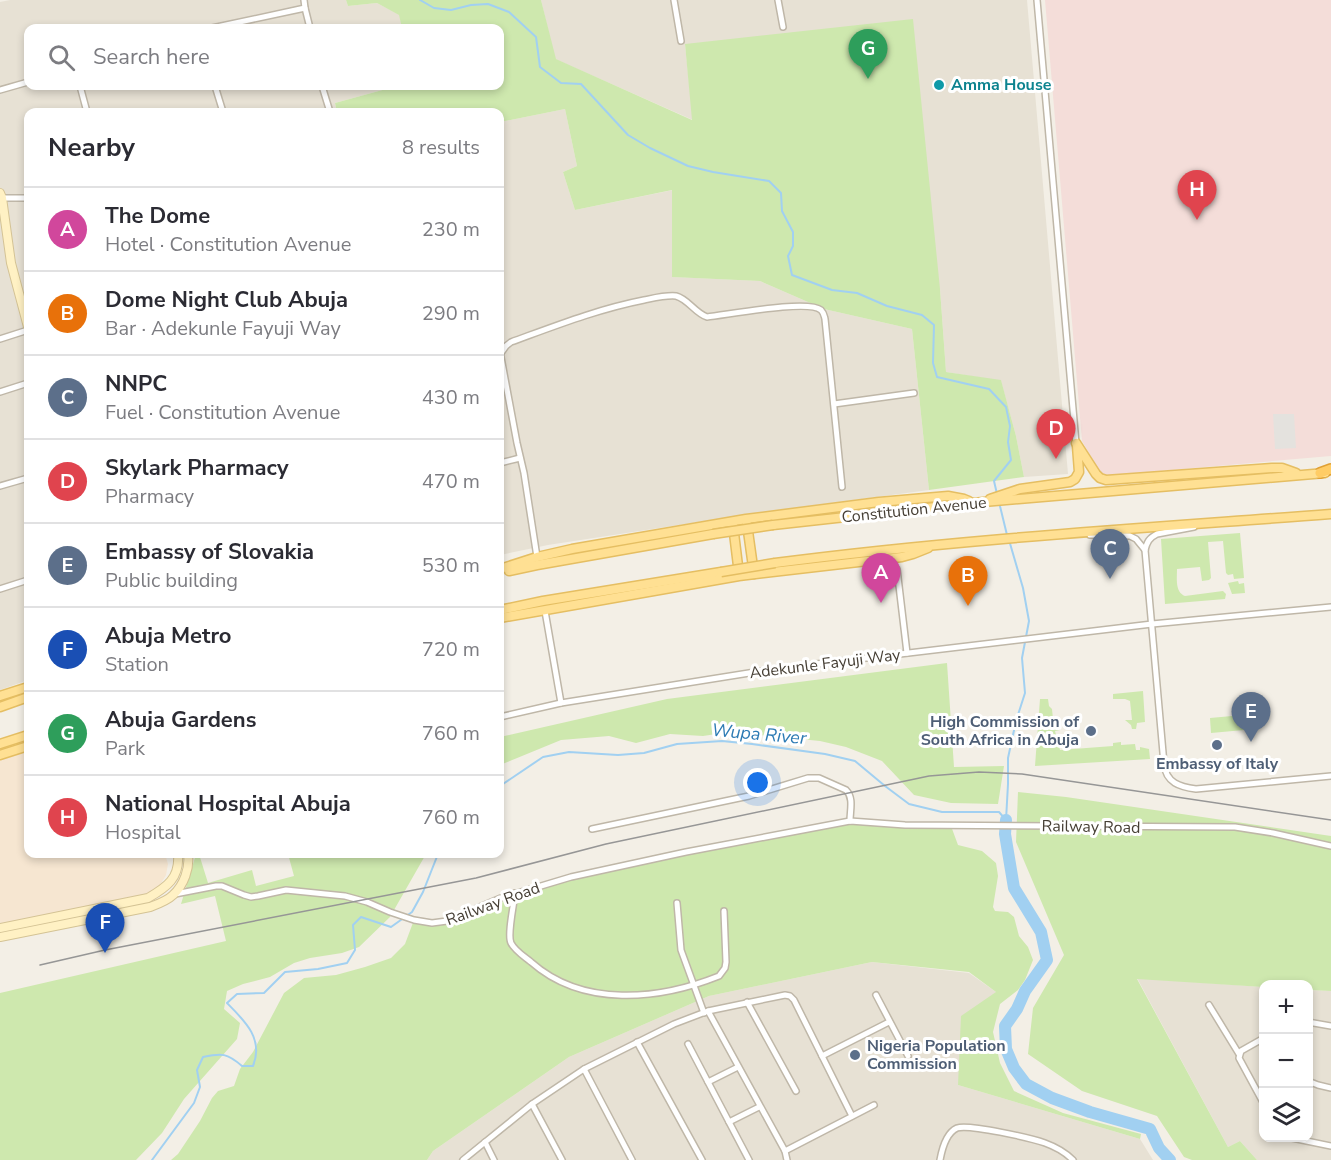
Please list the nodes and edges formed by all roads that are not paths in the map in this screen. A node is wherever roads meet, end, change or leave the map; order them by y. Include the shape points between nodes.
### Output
1 (304, 0) edge
2 (674, 0) edge
3 (778, 0) edge
4 (1037, 0) edge
5 (305, 8) junction
6 (231, 24) edge
7 (309, 24) edge
8 (783, 27) dead end
9 (681, 41) dead end
10 (24, 83) edge
11 (0, 90) edge
12 (81, 90) edge
13 (216, 90) edge
14 (323, 90) edge
15 (86, 108) edge
16 (222, 108) edge
17 (329, 108) edge
18 (1, 195) edge
19 (24, 198) edge
20 (24, 313) edge
21 (24, 330) edge
22 (0, 339) edge
23 (504, 348) edge
24 (504, 373) edge
25 (24, 384) edge
26 (0, 392) edge
27 (915, 393) dead end
28 (834, 404) junction
29 (1076, 442) junction
30 (520, 458) junction
31 (504, 462) edge
32 (1331, 470) edge
33 (1320, 473) joint
34 (1302, 475) junction
35 (24, 479) edge
36 (0, 486) edge
37 (842, 487) dead end
38 (977, 502) junction
39 (1331, 514) edge
40 (746, 519) junction
41 (732, 521) junction
42 (1209, 523) junction
43 (1080, 533) junction
44 (934, 545) junction
45 (1145, 550) junction
46 (537, 557) junction
47 (504, 569) edge
48 (504, 570) edge
49 (867, 571) dead end
50 (754, 574) junction
51 (739, 576) junction
52 (24, 581) edge
53 (0, 589) edge
54 (1331, 607) edge
55 (504, 609) edge
56 (545, 611) junction
57 (504, 617) edge
58 (1152, 624) junction
59 (907, 653) junction
60 (24, 688) edge
61 (0, 696) edge
62 (24, 698) edge
63 (561, 704) junction
64 (0, 706) edge
65 (504, 716) edge
66 (24, 736) edge
67 (0, 744) edge
68 (24, 747) edge
69 (0, 755) edge
70 (1331, 776) edge
71 (850, 821) junction
72 (591, 829) dead end
73 (1331, 846) edge
74 (178, 858) edge
75 (188, 858) edge
76 (515, 894) junction
77 (174, 895) junction
78 (676, 903) dead end
79 (724, 911) dead end
80 (0, 928) edge
81 (0, 937) edge
82 (693, 984) junction
83 (876, 995) dead end
84 (747, 1002) junction
85 (1209, 1005) dead end
86 (706, 1012) junction
87 (889, 1022) junction
88 (1313, 1023) edge
89 (1331, 1026) edge
90 (1259, 1040) edge
91 (638, 1042) junction
92 (688, 1044) dead end
93 (1239, 1054) junction
94 (822, 1056) junction
95 (908, 1056) dead end
96 (738, 1067) junction
97 (584, 1069) junction
98 (708, 1082) junction
99 (1313, 1083) edge
100 (1331, 1088) edge
101 (796, 1091) dead end
102 (1259, 1096) edge
103 (532, 1104) junction
104 (874, 1105) dead end
105 (759, 1107) junction
106 (852, 1116) junction
107 (729, 1122) junction
108 (484, 1142) junction
109 (1313, 1142) edge
110 (1331, 1146) edge
111 (785, 1151) junction
112 (701, 1159) edge
113 (463, 1160) edge
114 (494, 1160) edge
115 (562, 1160) edge
116 (632, 1160) edge
117 (749, 1160) edge
118 (787, 1160) edge
119 (940, 1160) edge
120 (1073, 1160) edge

1 - 5 street
2 - 9 street
3 - 8 street
4 - 29 street
5 - 6 street
5 - 7 street
10 - 11 street
12 - 15 street
13 - 16 street
14 - 17 street
18 - 19 street
18 - 20 street via 11,263
21 - 22 street
23 - 28 street via 563,323 658,297 676,296 707,316 816,308 825,319
24 - 30 street
25 - 26 street
27 - 28 street
28 - 37 street
29 - 34 main road via 1096,474 1106,480 1272,468
29 - 38 main road via 1079,469 1073,481 1012,490
30 - 31 street
30 - 46 street
32 - 33 highway
33 - 34 main road, Constitution Avenue
34 - 38 main road, Constitution Avenue
35 - 36 street
38 - 40 main road via 948,496
38 - 48 main road, Constitution Avenue, bridge via 773,525
39 - 42 main road
40 - 41 main road
40 - 50 main road
41 - 46 main road
41 - 51 main road
42 - 43 main road
42 - 45 street via 1156,534
43 - 44 main road
43 - 45 street via 1130,536
44 - 50 main road via 902,557
44 - 55 main road, bridge via 775,563
45 - 58 street
46 - 47 main road
49 - 59 street via 897,569
50 - 51 main road
51 - 56 main road
52 - 53 street
54 - 58 street, Adekunle Fayuji Way
56 - 57 main road
56 - 63 street
58 - 59 street, Adekunle Fayuji Way
58 - 70 street via 1165,770 1171,780 1196,789
59 - 63 street, Adekunle Fayuji Way via 774,669
60 - 61 main road
62 - 64 main road
63 - 65 street, Adekunle Fayuji Way
66 - 67 main road
68 - 69 main road
71 - 72 street via 849,793 814,777 749,796
71 - 73 street, Railway Road via 905,825 1235,827
71 - 76 street, Railway Road via 674,855
74 - 80 street via 173,878 148,898
75 - 77 street via 188,870
76 - 77 street, Railway Road via 447,921 432,923 345,896 291,890 251,897 216,886
76 - 82 street via 511,943 552,978 593,992 622,995 654,994
77 - 81 street via 150,907
78 - 82 street via 681,950
79 - 82 street via 725,968 719,976
82 - 86 street
83 - 87 street
84 - 86 street
84 - 94 street via 790,996
84 - 101 street
85 - 93 street
86 - 91 street
86 - 96 street
87 - 94 street
87 - 95 street
88 - 89 street
90 - 93 street
91 - 97 street
91 - 112 street
92 - 98 street
93 - 102 street
94 - 106 street
96 - 98 street
96 - 105 street
97 - 103 street
97 - 116 street
98 - 107 street
99 - 100 street
103 - 108 street
103 - 115 street
104 - 106 street
105 - 107 street
105 - 111 street
106 - 111 street
107 - 117 street
108 - 113 street
108 - 114 street
109 - 110 street
111 - 118 street
119 - 120 street via 951,1133 966,1127 1046,1143

